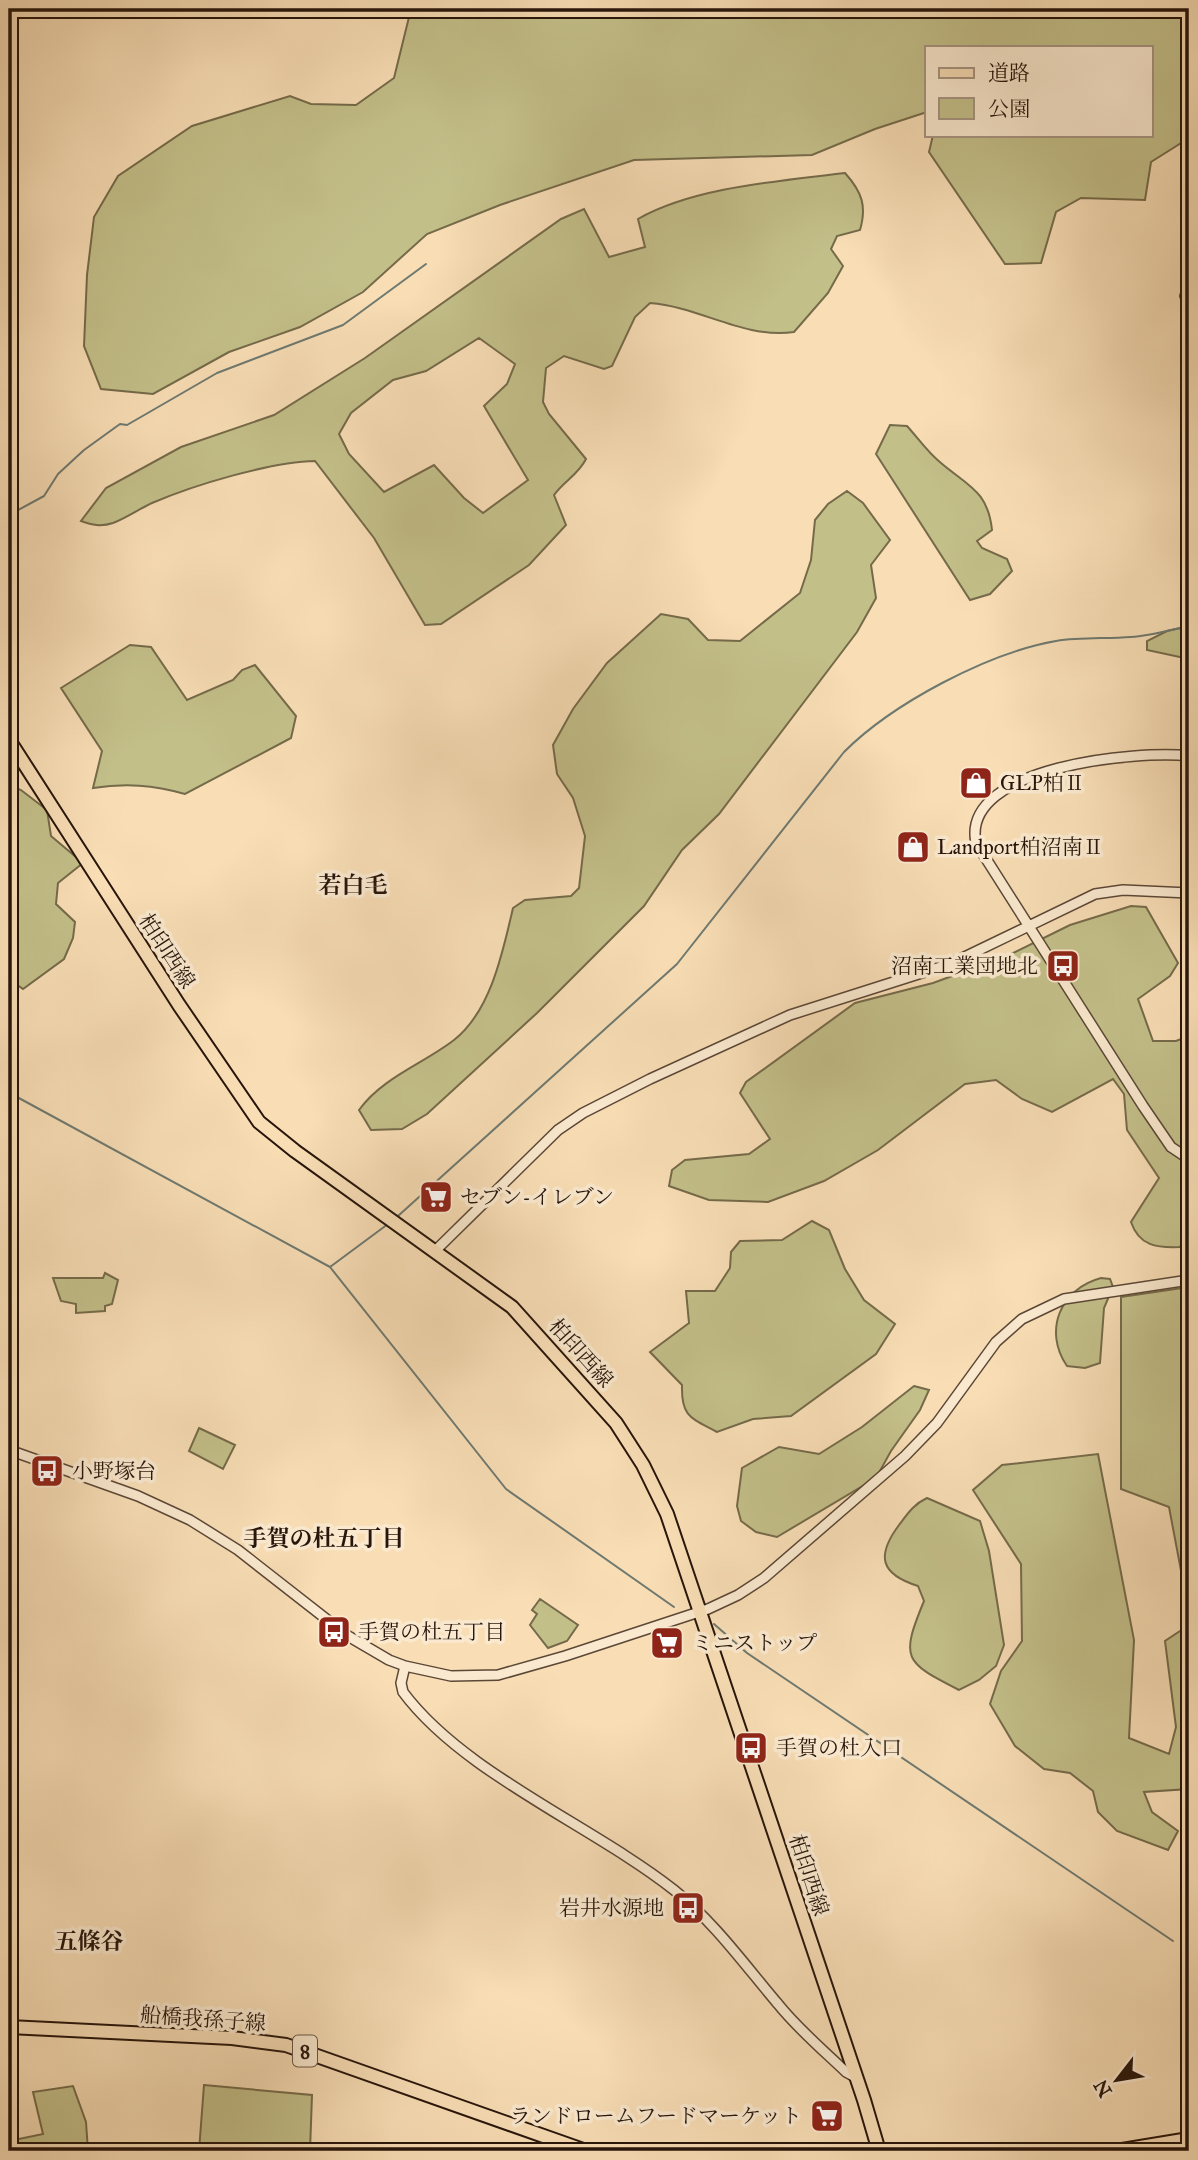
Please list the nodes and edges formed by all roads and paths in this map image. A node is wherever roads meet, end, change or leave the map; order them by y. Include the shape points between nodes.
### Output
1 (9, 740) edge
2 (1189, 756) edge
3 (1189, 893) edge
4 (1030, 926) junction
5 (1189, 1159) edge
6 (436, 1251) junction
7 (1189, 1280) edge
8 (9, 1450) edge
9 (699, 1612) junction
10 (405, 1666) junction
11 (9, 2027) edge
12 (857, 2078) junction
13 (1189, 2139) edge
14 (586, 2151) edge
15 (879, 2151) edge
16 (1116, 2151) edge

1 - 6 main road, 柏印西線 via 259,1122
2 - 4 street via 1070,764 1029,779 988,803 974,824 976,843
3 - 4 street via 1108,891
4 - 5 street via 1163,1136
4 - 6 street via 950,964 772,1022 583,1113 558,1130
6 - 9 main road, 柏印西線 via 512,1307 616,1423 660,1497
7 - 9 street via 1064,1299 1022,1319 996,1342 937,1423 905,1456 764,1578
8 - 10 street via 138,1496 190,1520 238,1550 363,1646
9 - 10 street via 498,1675 451,1676
9 - 12 main road, 柏印西線
10 - 12 street via 403,1692 445,1735 677,1893 724,1936 786,2013
11 - 14 main road, 船橋我孫子線 / 8 via 286,2045
12 - 15 main road, 柏印西線
13 - 16 main road

